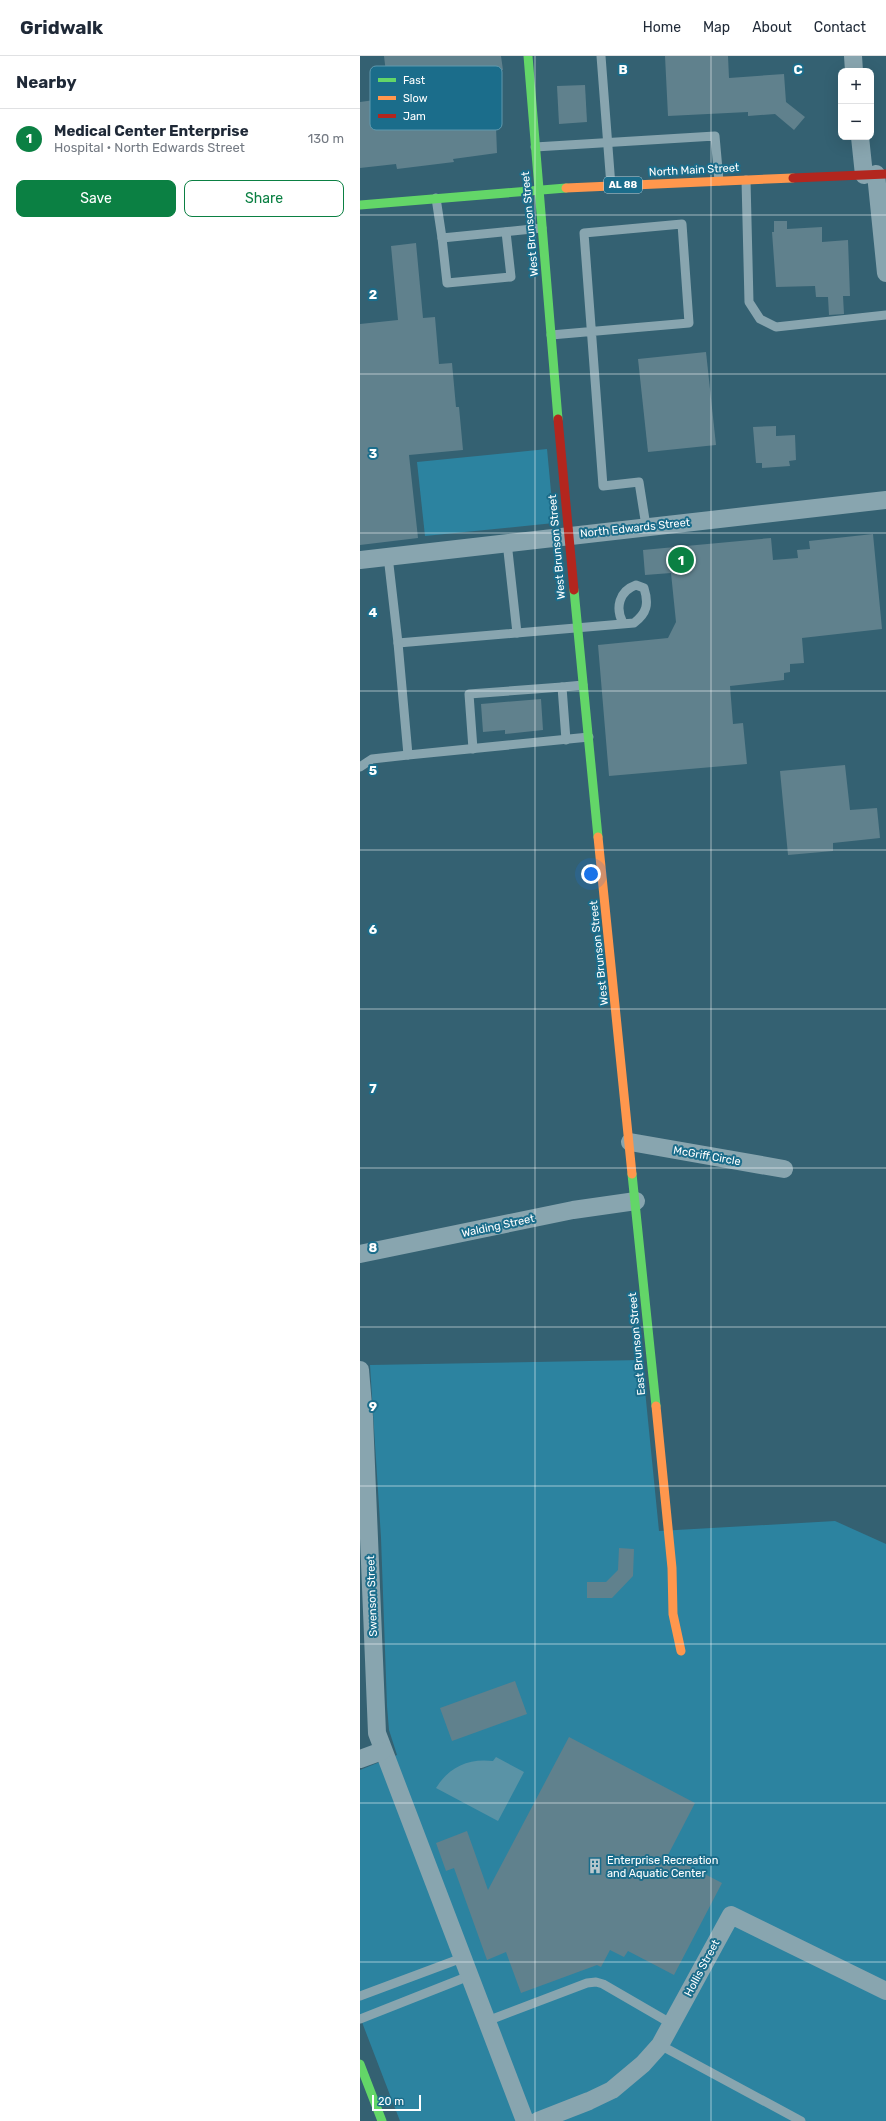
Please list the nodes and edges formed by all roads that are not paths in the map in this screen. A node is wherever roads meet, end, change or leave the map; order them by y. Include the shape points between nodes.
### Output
1 (528, 56) edge
2 (601, 56) edge
3 (853, 56) edge
4 (854, 68) edge
5 (861, 140) edge
6 (609, 142) junction
7 (535, 147) junction
8 (875, 174) edge
9 (746, 180) junction
10 (719, 181) junction
11 (611, 186) junction
12 (539, 189) junction
13 (436, 198) junction
14 (360, 205) edge
15 (542, 228) junction
16 (506, 232) junction
17 (442, 238) junction
18 (886, 273) edge
19 (886, 315) edge
20 (591, 331) junction
21 (551, 335) junction
22 (886, 500) edge
23 (646, 526) junction
24 (568, 535) junction
25 (507, 542) junction
26 (388, 556) junction
27 (360, 560) edge
28 (623, 623) dead end
29 (577, 628) junction
30 (517, 633) junction
31 (398, 643) junction
32 (583, 685) junction
33 (562, 687) junction
34 (589, 738) junction
35 (566, 740) junction
36 (474, 749) junction
37 (408, 755) junction
38 (360, 767) edge
39 (620, 1035) joint
40 (630, 1142) junction
41 (784, 1169) dead end
42 (636, 1201) junction
43 (360, 1254) edge
44 (360, 1370) edge
45 (681, 1651) dead end
46 (382, 1751) junction
47 (360, 1759) edge
48 (462, 1958) junction
49 (469, 1976) junction
50 (886, 1992) edge
51 (360, 1996) edge
52 (360, 2019) edge
53 (487, 2021) junction
54 (672, 2024) junction
55 (660, 2044) junction
56 (360, 2064) edge
57 (382, 2121) edge
58 (525, 2121) edge
59 (538, 2121) edge
60 (801, 2121) edge

1 - 7 street, West Brunson Street
2 - 6 lane
3 - 4 street
5 - 8 street
6 - 7 lane
6 - 10 lane via 715,136
6 - 11 lane
7 - 12 street, West Brunson Street
8 - 9 street, North Main Street / AL 88
8 - 18 street
9 - 10 street, North Main Street / AL 88
9 - 19 lane via 749,302 760,319 776,327
10 - 11 street, North Main Street / AL 88
11 - 12 street, North Main Street / AL 88
12 - 13 street, North Main Street / AL 88
12 - 15 street, West Brunson Street
13 - 14 street, North Main Street / AL 88
13 - 17 lane
15 - 16 lane
15 - 21 street, West Brunson Street
16 - 17 lane
16 - 17 lane via 511,277 447,283
20 - 20 lane via 584,233 682,224 689,323
20 - 21 lane
20 - 23 lane via 603,486 639,482
21 - 24 street, West Brunson Street
22 - 23 street, North Edwards Street
23 - 24 street, North Edwards Street
24 - 25 street, North Edwards Street
24 - 29 street, West Brunson Street
25 - 26 street, North Edwards Street
25 - 30 lane
26 - 27 street, North Edwards Street
26 - 31 lane
28 - 29 lane
29 - 30 lane
29 - 32 street, West Brunson Street
30 - 31 lane
31 - 37 lane
32 - 33 lane
32 - 34 street, West Brunson Street
33 - 35 lane
33 - 36 lane via 469,694
34 - 35 lane
34 - 39 street, West Brunson Street
35 - 36 lane
36 - 37 lane
37 - 38 lane via 372,759
39 - 40 street, East Brunson Street
40 - 41 street, McGriff Circle
40 - 42 street, East Brunson Street
42 - 43 street, Walding Street via 573,1210
42 - 45 street, East Brunson Street via 672,1568 673,1614
44 - 46 street, Swenson Street via 377,1733
46 - 47 street
46 - 48 street, Swenson Street
48 - 49 street, Swenson Street
48 - 51 lane
49 - 52 lane
49 - 53 street, Swenson Street
50 - 54 street, Hollis Street via 731,1915
53 - 54 lane via 587,1983 596,1982
53 - 58 street, Swenson Street
54 - 55 street, Hollis Street
55 - 59 street, Hollis Street via 643,2064 612,2090
55 - 60 lane
56 - 57 street

